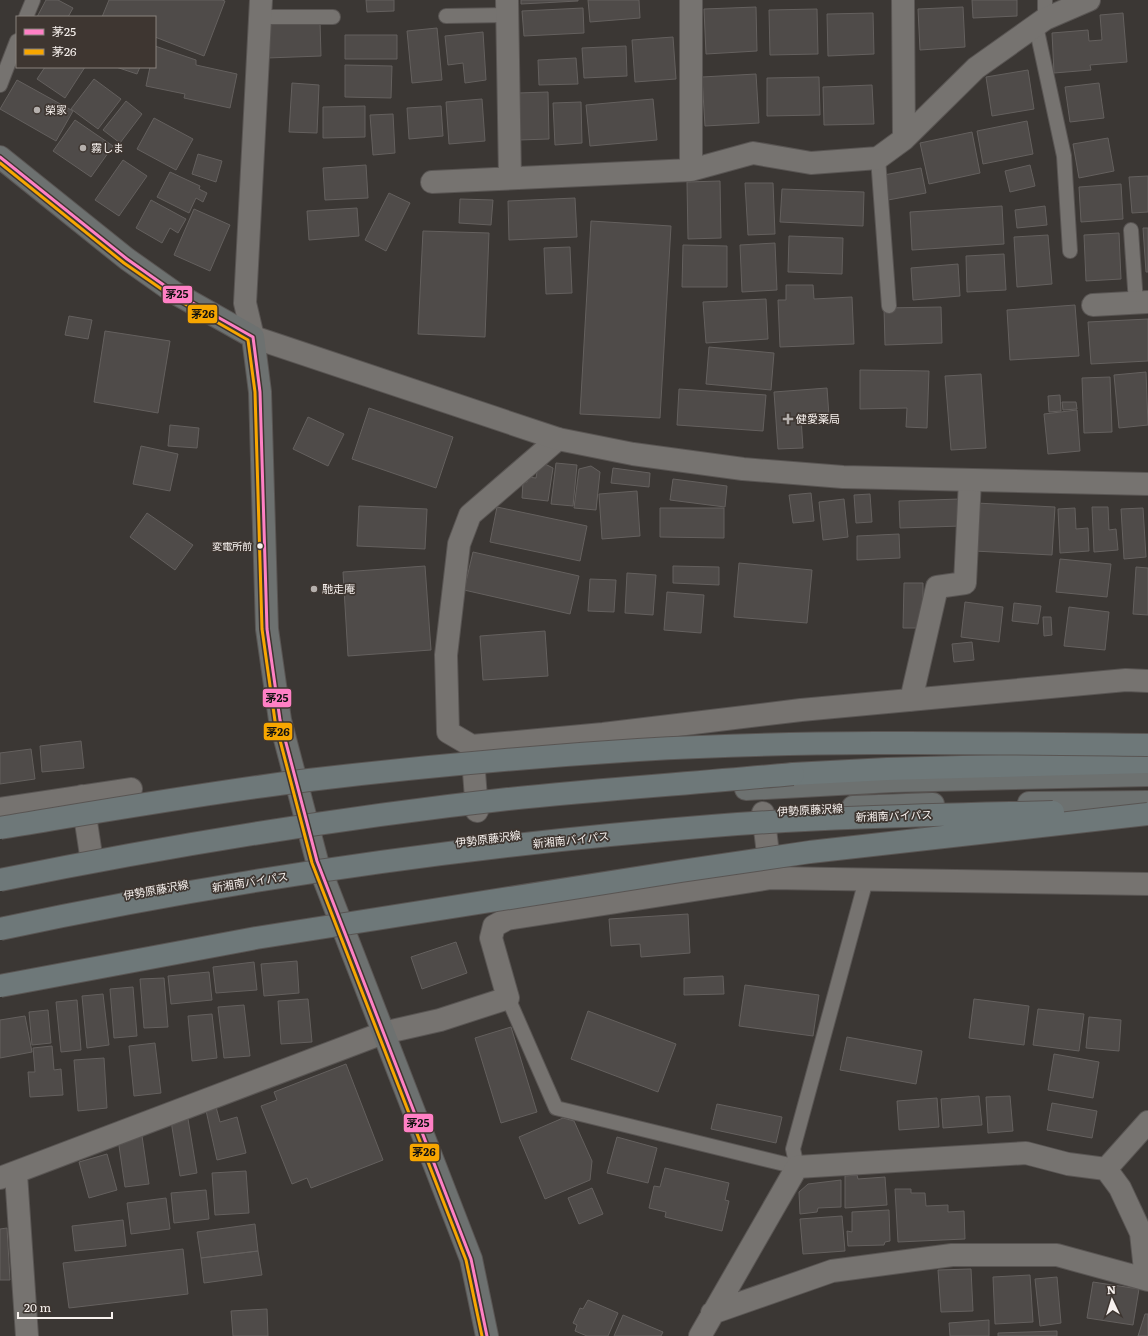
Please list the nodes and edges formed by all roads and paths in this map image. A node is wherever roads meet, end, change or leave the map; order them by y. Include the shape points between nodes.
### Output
1 (33, 0) edge
2 (691, 0) edge
3 (903, 0) edge
4 (1089, 0) edge
5 (507, 7) edge
6 (261, 9) edge
7 (1042, 15) edge
8 (26, 16) edge
9 (446, 16) dead end
10 (333, 17) dead end
11 (16, 43) edge
12 (0, 84) edge
13 (904, 139) junction
14 (0, 157) edge
15 (878, 158) junction
16 (691, 170) junction
17 (510, 178) junction
18 (432, 182) dead end
19 (1132, 230) dead end
20 (1070, 251) dead end
21 (1142, 303) edge
22 (1093, 305) dead end
23 (889, 306) dead end
24 (253, 337) junction
25 (558, 439) junction
26 (970, 480) junction
27 (1148, 484) edge
28 (1148, 681) edge
29 (911, 700) junction
30 (1148, 745) edge
31 (472, 746) junction
32 (1148, 762) edge
33 (1148, 775) edge
34 (132, 789) dead end
35 (82, 796) junction
36 (1148, 802) edge
37 (0, 809) edge
38 (1148, 810) edge
39 (477, 811) junction
40 (763, 813) junction
41 (1148, 814) edge
42 (0, 828) edge
43 (309, 833) junction
44 (91, 855) junction
45 (317, 861) junction
46 (0, 870) edge
47 (771, 878) junction
48 (0, 880) edge
49 (866, 880) junction
50 (1148, 884) edge
51 (0, 918) edge
52 (0, 928) edge
53 (0, 986) edge
54 (508, 998) junction
55 (383, 1033) junction
56 (1148, 1122) edge
57 (797, 1167) junction
58 (1106, 1169) junction
59 (8, 1176) edge
60 (1147, 1279) edge
61 (712, 1313) junction
62 (27, 1336) edge
63 (487, 1336) edge
64 (700, 1336) edge

1 - 8 lane
2 - 16 street
3 - 13 street
4 - 7 street
5 - 9 lane
5 - 17 street
6 - 10 lane
6 - 24 street via 245,303
7 - 13 street via 976,68
7 - 20 lane via 1064,156
11 - 12 lane
13 - 15 street
14 - 24 main road via 127,259 175,293
15 - 16 street via 811,163 753,154
15 - 23 lane
16 - 17 street
17 - 18 street
19 - 21 lane
21 - 22 street
24 - 25 street
24 - 43 main road via 260,392 267,629 280,720
25 - 26 street via 633,454 743,469 843,477
25 - 31 street via 470,515 459,544 446,654 448,732
26 - 27 street
26 - 29 street via 966,583 937,587
28 - 29 street via 1126,680
29 - 31 street
30 - 42 highway, bridge via 961,743 760,745 641,750 415,768 307,781
31 - 39 street
32 - 48 highway, bridge via 793,774 509,799 324,823 140,852
33 - 39 main road via 794,785 610,798
34 - 35 street
35 - 37 street
35 - 44 street
36 - 40 main road, 伊勢原藤沢線 via 890,805
38 - 52 highway, 新湘南バイパス, bridge via 804,820 711,826 524,845 244,882
39 - 43 main road
40 - 45 main road, 伊勢原藤沢線 via 524,835
40 - 47 street
41 - 53 highway, bridge via 810,852 681,871 256,938
43 - 44 main road
43 - 45 main road
44 - 46 main road
45 - 51 main road, 伊勢原藤沢線
45 - 55 main road
47 - 49 street
47 - 54 street via 507,919 494,926 491,938
49 - 50 street
49 - 57 lane via 793,1149
54 - 55 street via 440,1020
54 - 57 lane via 556,1108
55 - 59 street
55 - 63 main road via 471,1259
56 - 58 street
57 - 58 street via 1026,1153 1068,1164
57 - 61 street
58 - 60 street via 1120,1188 1141,1233
59 - 62 street
60 - 61 street via 1057,1255 952,1255 832,1271
61 - 64 street

